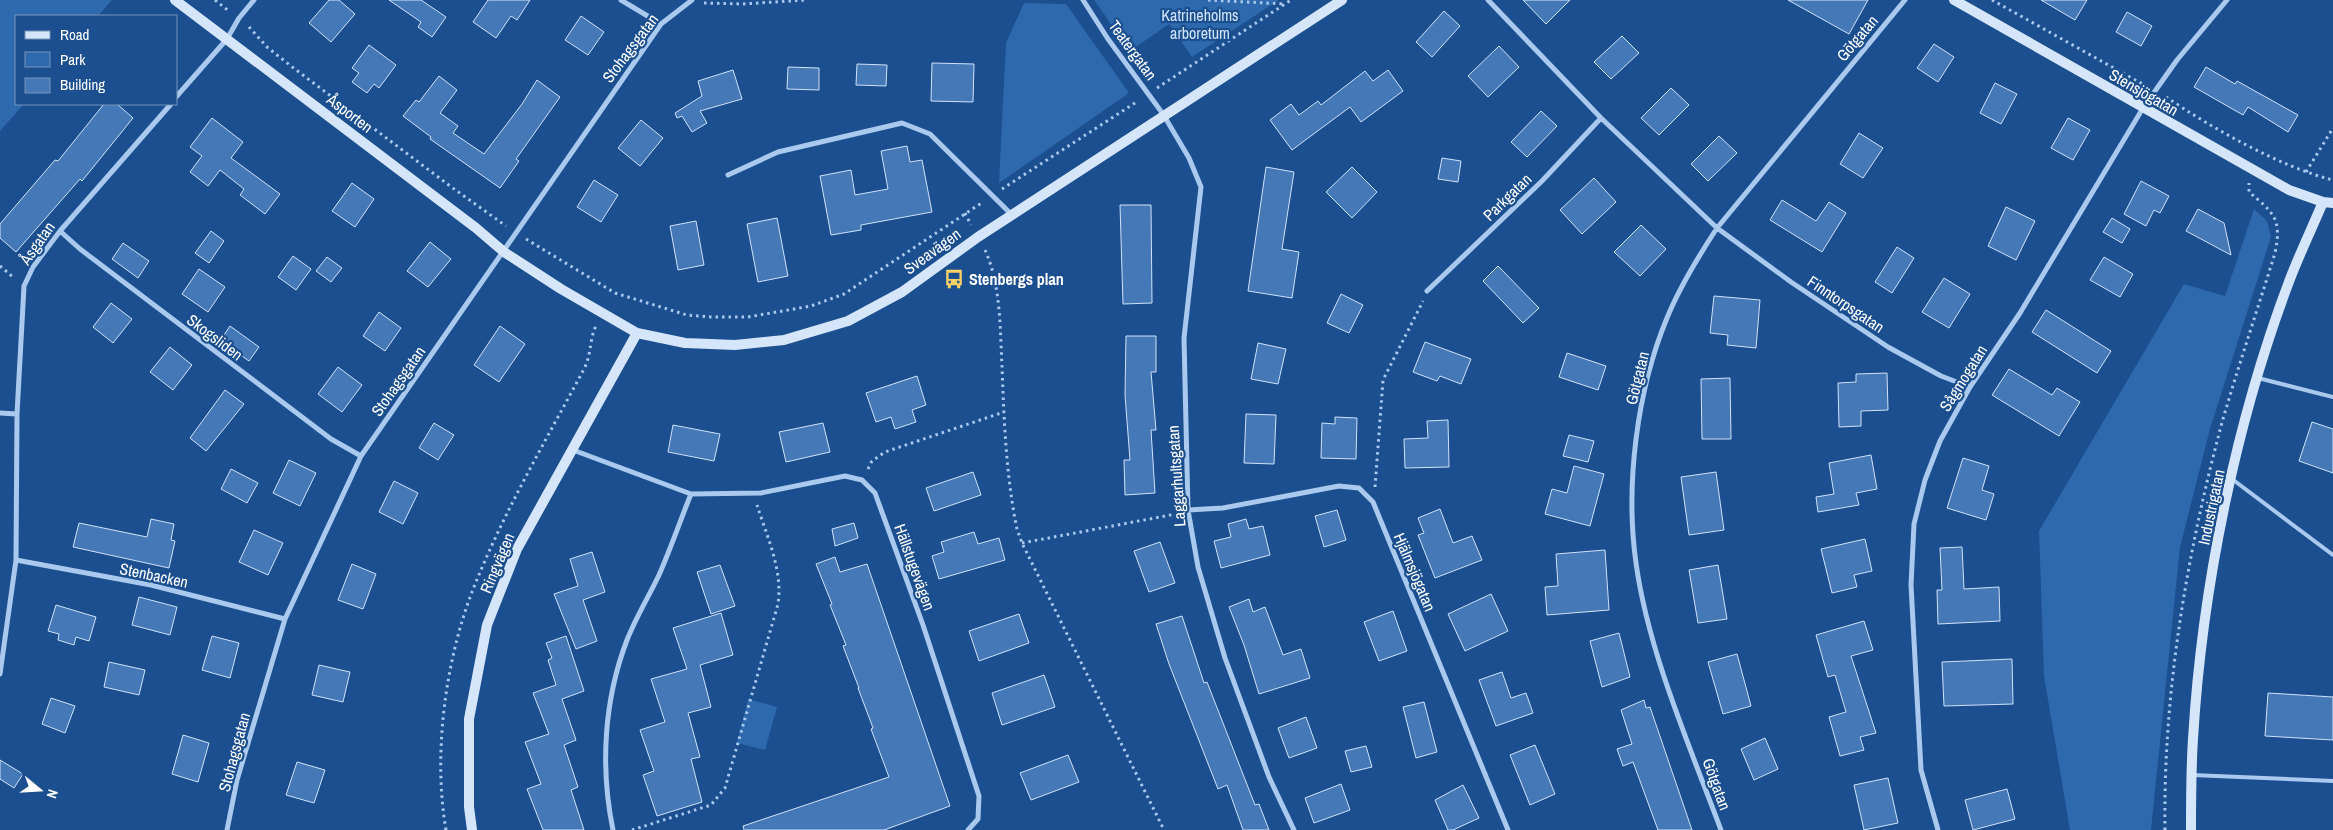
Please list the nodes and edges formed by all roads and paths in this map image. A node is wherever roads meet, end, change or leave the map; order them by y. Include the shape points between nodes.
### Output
1 (175, 0) edge
2 (254, 0) edge
3 (621, 0) edge
4 (692, 0) edge
5 (806, 0) edge
6 (1083, 0) edge
7 (1208, 0) edge
8 (1342, 0) edge
9 (1488, 0) edge
10 (1905, 0) edge
11 (1954, 0) edge
12 (2227, 0) edge
13 (702, 2) dead end
14 (1285, 4) dead end
15 (661, 24) junction
16 (227, 39) junction
17 (178, 96) edge
18 (170, 105) edge
19 (2143, 108) junction
20 (1163, 114) junction
21 (1601, 118) junction
22 (2333, 128) edge
23 (728, 175) dead end
24 (2333, 180) edge
25 (2328, 203) edge
26 (965, 213) dead end
27 (1011, 214) junction
28 (1717, 228) junction
29 (60, 231) junction
30 (978, 237) junction
31 (504, 252) junction
32 (0, 266) edge
33 (24, 286) junction
34 (1427, 291) joint
35 (636, 333) junction
36 (2258, 378) junction
37 (1970, 387) junction
38 (2333, 397) edge
39 (1004, 412) junction
40 (0, 413) edge
41 (17, 414) junction
42 (572, 449) junction
43 (361, 456) junction
44 (2232, 479) junction
45 (862, 480) junction
46 (753, 493) junction
47 (691, 494) junction
48 (1373, 502) junction
49 (1188, 510) junction
50 (1022, 543) junction
51 (2333, 555) edge
52 (16, 560) junction
53 (285, 619) junction
54 (0, 674) edge
55 (2192, 775) junction
56 (2333, 781) edge
57 (227, 830) edge
58 (472, 830) edge
59 (613, 830) edge
60 (632, 830) edge
61 (968, 830) edge
62 (1164, 830) edge
63 (1294, 830) edge
64 (1508, 830) edge
65 (1721, 830) edge
66 (1938, 830) edge
67 (2191, 830) edge

1 - 16 street, Åsporten
2 - 16 street
3 - 15 street
4 - 15 street, Stohagsgatan
5 - 13 path via 744,4
6 - 20 street, Teatergatan
7 - 14 path
8 - 20 street, Sveavägen
9 - 21 street
10 - 28 street, Götgatan
11 - 19 street, Stensjögatan
12 - 19 street, Sågmogatan via 2177,60
15 - 31 street, Stohagsgatan
16 - 17 street
16 - 31 street, Åsporten
18 - 29 street, Åsgatan
19 - 25 street, Stensjögatan via 2289,190
19 - 37 street, Sågmogatan via 2020,313
20 - 27 street, Sveavägen
20 - 49 street, Laggarhultsgatan via 1202,187 1184,338
21 - 28 street
21 - 34 street, Parkgatan via 1542,181
22 - 24 path via 2306,172
23 - 27 street via 778,152 902,123 930,134
25 - 36 street, Industrigatan via 2290,279
26 - 30 path
27 - 30 street, Sveavägen
28 - 37 street, Finntorpsgatan via 1888,347 1941,376
28 - 65 street, Götgatan via 1691,268 1667,318 1648,374 1637,436 1632,497 1636,563 1652,637
29 - 33 street, Åsgatan via 33,267
29 - 43 street, Skogsliden via 211,350 331,439
30 - 35 street, Sveavägen via 902,292 855,317 784,340 735,345 685,343
30 - 39 path via 989,260 996,298
31 - 35 street, Sveavägen
31 - 43 street, Stohagsgatan
32 - 33 path
33 - 41 street, Åsgatan
34 - 48 path via 1383,380
35 - 42 street, Ringvägen
36 - 38 lane
36 - 44 street, Industrigatan
37 - 66 street, Sågmogatan via 1940,440 1925,480 1914,524 1911,585 1917,732 1921,770
39 - 45 path via 884,452 872,461
39 - 50 path via 1014,513
40 - 41 street
41 - 52 street, Åsgatan
42 - 47 street
42 - 58 street, Ringvägen via 517,549 487,625 469,720
43 - 53 street, Stohagsgatan
44 - 51 lane
44 - 55 street, Industrigatan via 2202,642
45 - 46 street via 844,476
45 - 61 street, Hällstugevägen via 875,492 979,796 978,819
46 - 47 street
46 - 60 path via 781,588 726,788 710,805
47 - 59 street via 660,573 627,640 612,696 605,746 608,807
48 - 49 street via 1358,488 1339,486 1223,508
48 - 64 street, Hjälmsjögatan
49 - 50 path via 1167,517
49 - 63 street, Laggarhultsgatan via 1198,567 1225,658 1269,776
50 - 62 path
52 - 53 street, Stenbacken via 151,585
52 - 54 street, Åsgatan
53 - 57 street, Stohagsgatan via 237,780
55 - 56 lane
55 - 67 street, Industrigatan

